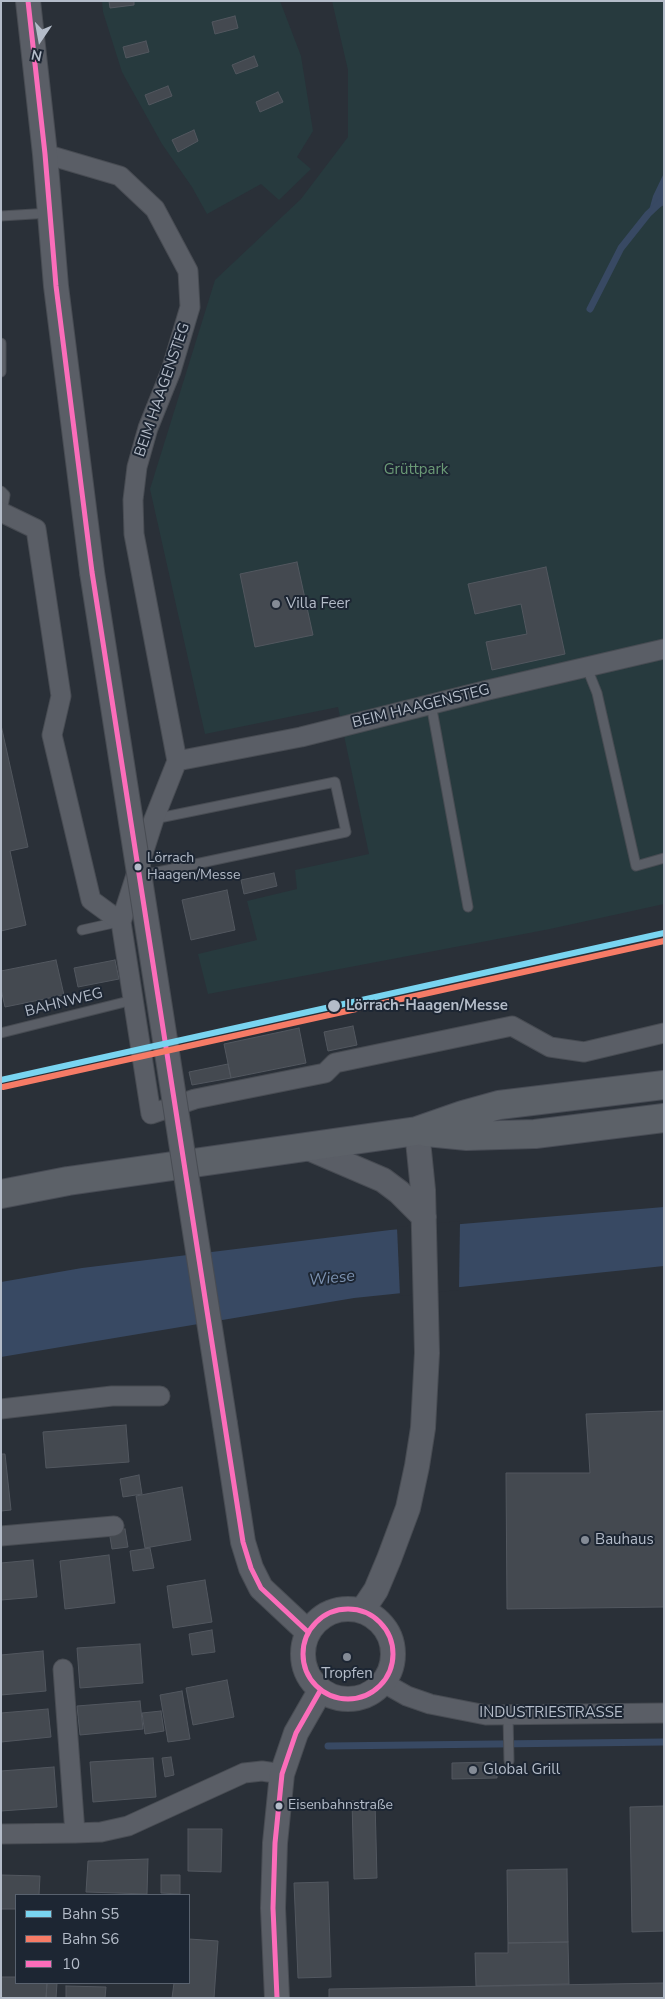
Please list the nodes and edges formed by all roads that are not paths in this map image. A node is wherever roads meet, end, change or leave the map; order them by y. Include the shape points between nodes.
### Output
1 (28, 1) edge
2 (45, 154) junction
3 (50, 213) junction
4 (1, 216) edge
5 (1, 343) edge
6 (1, 372) edge
7 (1, 491) edge
8 (1, 512) edge
9 (664, 650) edge
10 (587, 668) junction
11 (431, 704) junction
12 (177, 761) junction
13 (154, 819) junction
14 (664, 858) edge
15 (134, 877) junction
16 (468, 907) dead end
17 (121, 922) junction
18 (82, 930) dead end
19 (133, 1000) junction
20 (1, 1033) edge
21 (664, 1033) edge
22 (664, 1085) edge
23 (664, 1118) edge
24 (417, 1132) junction
25 (306, 1147) junction
26 (1, 1194) edge
27 (424, 1217) junction
28 (160, 1396) dead end
29 (1, 1409) edge
30 (114, 1526) dead end
31 (1, 1536) edge
32 (362, 1611) junction
33 (308, 1632) junction
34 (64, 1669) dead end
35 (384, 1683) junction
36 (320, 1690) junction
37 (664, 1713) edge
38 (508, 1716) junction
39 (509, 1761) dead end
40 (282, 1774) junction
41 (75, 1833) junction
42 (1, 1834) edge
43 (277, 1998) edge

1 - 2 street
2 - 3 street
2 - 12 street, BEIM HAAGENSTEG via 120,176 155,209 188,270 190,307 171,371 148,428 137,467 133,500 134,534
3 - 4 lane
3 - 33 street, bridge via 56,286 92,572 243,1542 261,1588
5 - 6 lane
7 - 8 lane via 5,495
8 - 17 street via 36,529 61,696 52,735 91,900
9 - 10 street, BEIM HAAGENSTEG
10 - 11 street, BEIM HAAGENSTEG
10 - 14 lane via 597,693 636,866
11 - 12 street, BEIM HAAGENSTEG via 301,736
11 - 16 lane
12 - 13 street
13 - 15 street
13 - 15 lane via 335,782 346,832
15 - 17 street
17 - 18 lane
17 - 19 street
19 - 20 lane, BAHNWEG
19 - 21 street via 151,1114 195,1099 326,1073 335,1063 512,1026 550,1047 584,1052
22 - 24 main road via 499,1105
23 - 24 main road via 506,1136
24 - 25 main road
24 - 27 street
25 - 26 main road via 68,1181
25 - 27 street via 383,1180
27 - 32 street via 427,1353 418,1466 408,1508 389,1559 376,1590
28 - 29 street via 112,1396
30 - 31 street
32 - 33 street via 346,1609 331,1612
32 - 35 street via 385,1628 392,1641 394,1656
33 - 36 street via 303,1664 309,1679
34 - 41 street
35 - 36 street via 370,1694 354,1700 336,1698
35 - 38 street, INDUSTRIESTRASSE via 407,1696 444,1708
36 - 40 street via 296,1733
37 - 38 street, INDUSTRIESTRASSE
38 - 39 lane
40 - 41 street via 244,1773 128,1826
40 - 43 street via 273,1908
41 - 42 street

